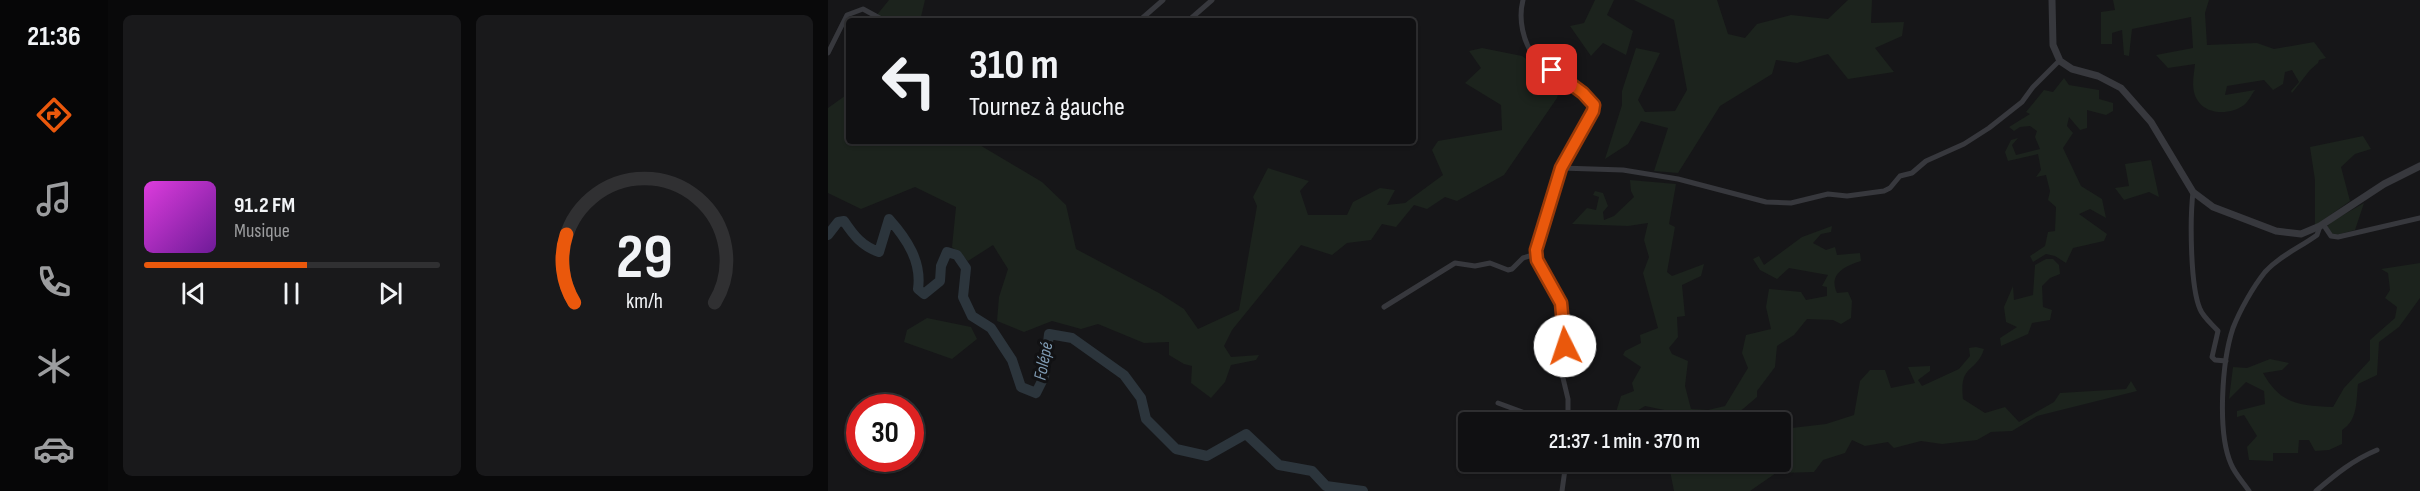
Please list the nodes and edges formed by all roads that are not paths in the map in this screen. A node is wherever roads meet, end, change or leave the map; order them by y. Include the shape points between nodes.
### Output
1 (1163, 0) edge
2 (1212, 0) edge
3 (1523, 0) edge
4 (2052, 0) edge
5 (880, 18) edge
6 (1142, 18) edge
7 (1191, 18) edge
8 (828, 53) edge
9 (2060, 60) junction
10 (2420, 166) edge
11 (1561, 168) junction
12 (2193, 192) junction
13 (2420, 218) edge
14 (2321, 225) junction
15 (1536, 254) junction
16 (1384, 307) dead end
17 (2226, 361) junction
18 (1498, 403) dead end
19 (1520, 412) edge
20 (1568, 412) edge
21 (2377, 450) dead end
22 (1565, 472) edge
23 (1562, 491) edge
24 (2249, 491) edge
25 (2316, 491) edge

1 - 6 street
2 - 7 street
3 - 11 street via 1522,27 1530,52 1594,105
4 - 9 street via 2053,45
5 - 8 street via 863,9 847,15
9 - 11 street via 2022,102 1997,122 1964,144 1926,161 1912,173 1900,176 1884,191 1847,196 1828,194 1791,203 1766,202 1678,179 1623,170
9 - 12 street via 2072,69 2121,88 2151,122
10 - 14 street
11 - 15 street
12 - 14 street via 2213,207 2276,231 2301,234
12 - 17 street via 2195,296 2201,312 2218,331 2212,357
13 - 14 street via 2338,237 2331,236
14 - 17 street via 2318,235 2265,272 2234,327
15 - 16 street via 1508,270 1490,263 1455,263
15 - 20 street via 1562,308 1562,374
17 - 24 street via 2224,435 2230,463
18 - 19 street
21 - 25 street via 2342,468
22 - 23 street

